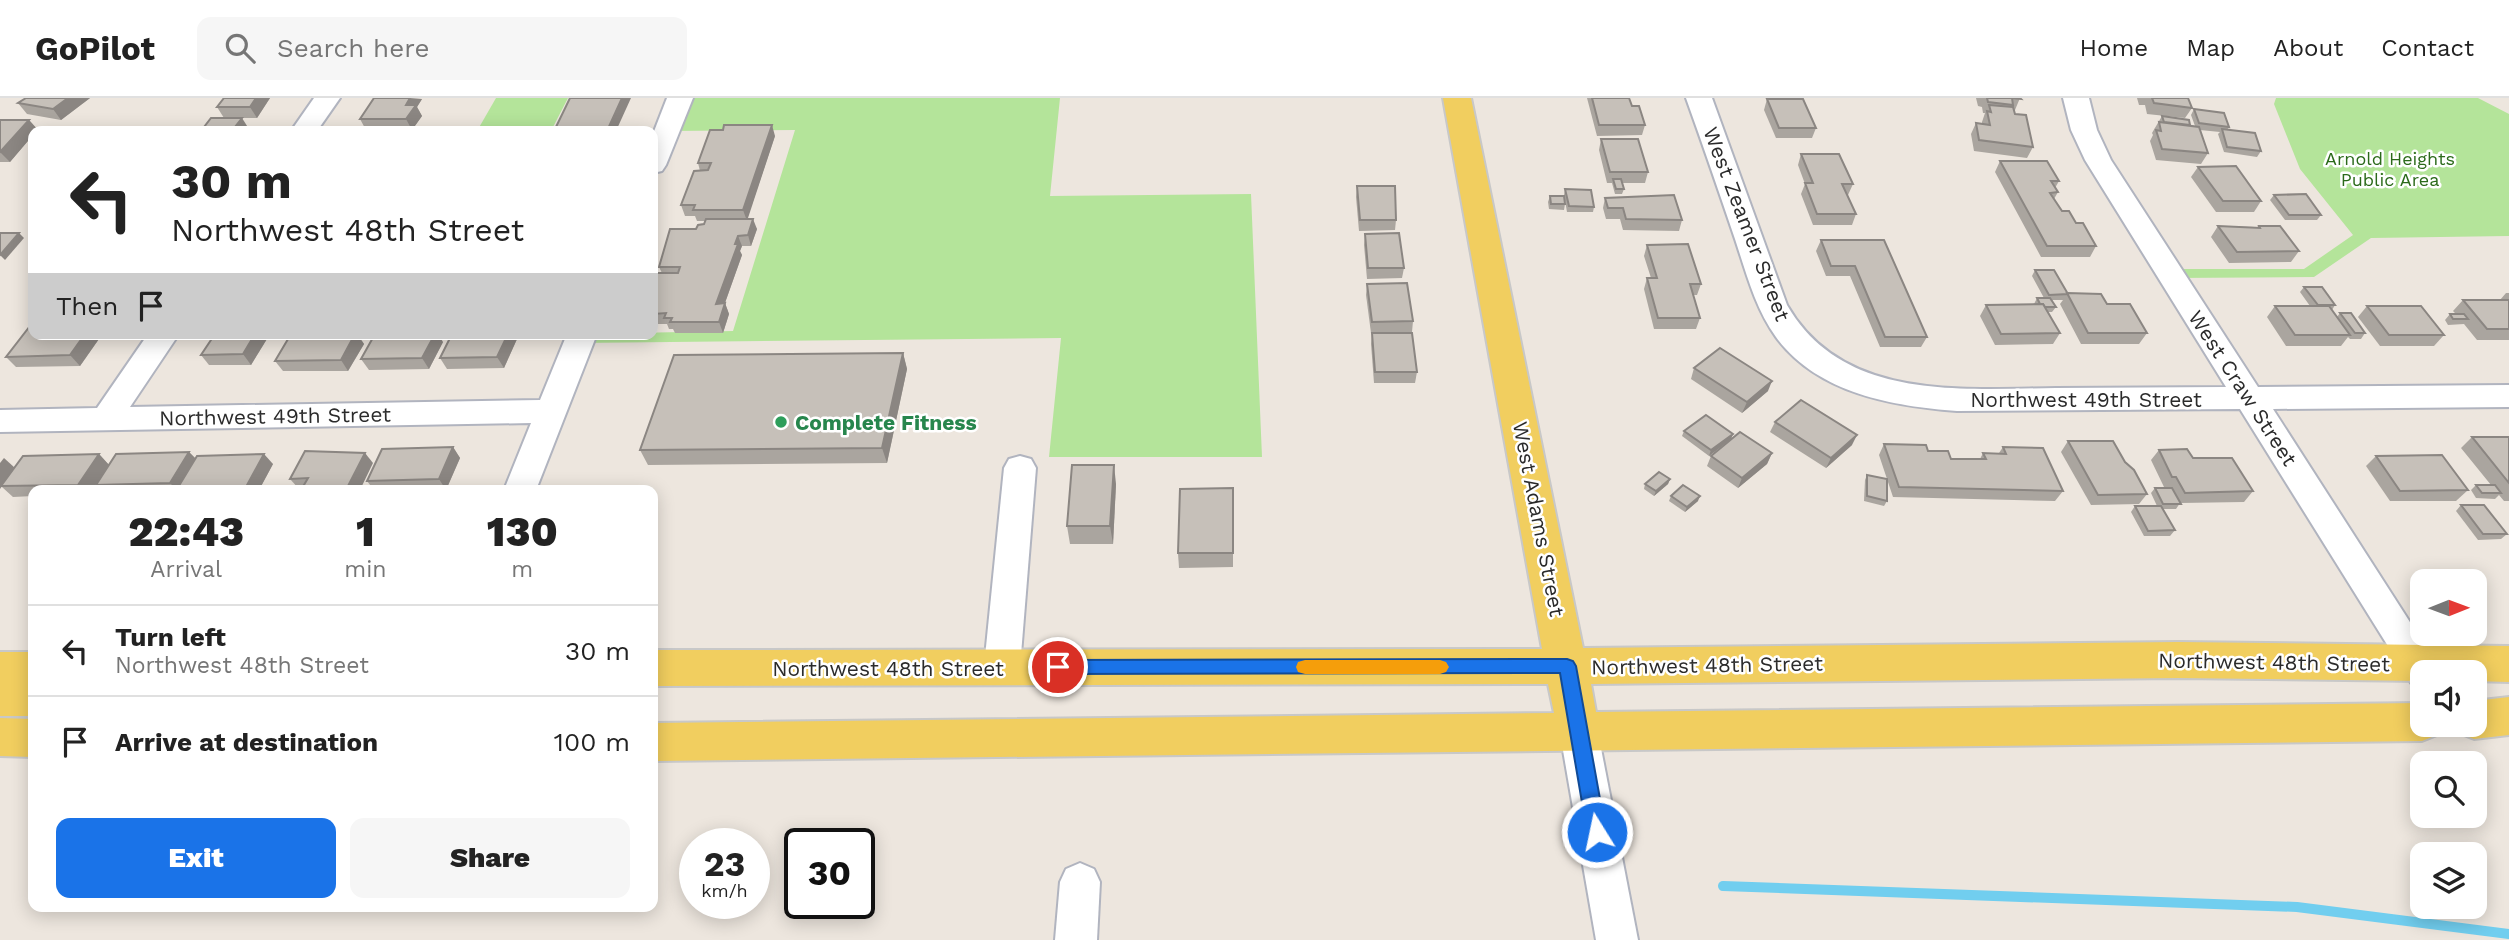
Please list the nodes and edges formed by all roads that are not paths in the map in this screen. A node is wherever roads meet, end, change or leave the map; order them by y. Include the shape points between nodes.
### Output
1 (327, 98) edge
2 (680, 98) edge
3 (1457, 98) edge
4 (1699, 98) edge
5 (2076, 98) edge
6 (307, 126) edge
7 (658, 153) edge
8 (160, 340) edge
9 (580, 340) edge
10 (2509, 396) edge
11 (2249, 397) junction
12 (1956, 400) joint
13 (551, 411) junction
14 (105, 420) junction
15 (0, 421) edge
16 (1020, 468) dead end
17 (522, 485) edge
18 (2417, 660) edge
19 (2509, 664) edge
20 (2487, 665) edge
21 (1567, 666) junction
22 (1002, 667) junction
23 (2410, 667) edge
24 (658, 668) edge
25 (0, 670) edge
26 (28, 670) edge
27 (0, 698) edge
28 (28, 698) edge
29 (2509, 716) edge
30 (2487, 719) edge
31 (2410, 722) edge
32 (1579, 733) junction
33 (0, 737) edge
34 (28, 738) edge
35 (658, 742) edge
36 (1080, 883) dead end
37 (1076, 940) edge
38 (1617, 940) edge

1 - 6 street
2 - 7 street
3 - 21 main road, West Adams Street
4 - 12 street, West Zeamer Street via 1772,305 1796,342 1831,369 1875,388 1905,396
5 - 11 street, West Craw Street via 2098,160
8 - 14 street
9 - 13 street
10 - 11 street, Northwest 49th Street
11 - 12 street, Northwest 49th Street
11 - 18 street, West Craw Street
13 - 14 street, Northwest 49th Street
13 - 17 street
14 - 15 street, Northwest 49th Street
16 - 22 street
19 - 20 main road, Northwest 48th Street
21 - 22 main road, Northwest 48th Street
21 - 23 main road, Northwest 48th Street via 2178,660
21 - 32 main road, West Adams Street
22 - 24 main road, Northwest 48th Street
25 - 26 main road
27 - 28 main road
29 - 30 main road
31 - 32 main road
32 - 35 main road
32 - 38 street, West Adams Street
33 - 34 main road
36 - 37 street

